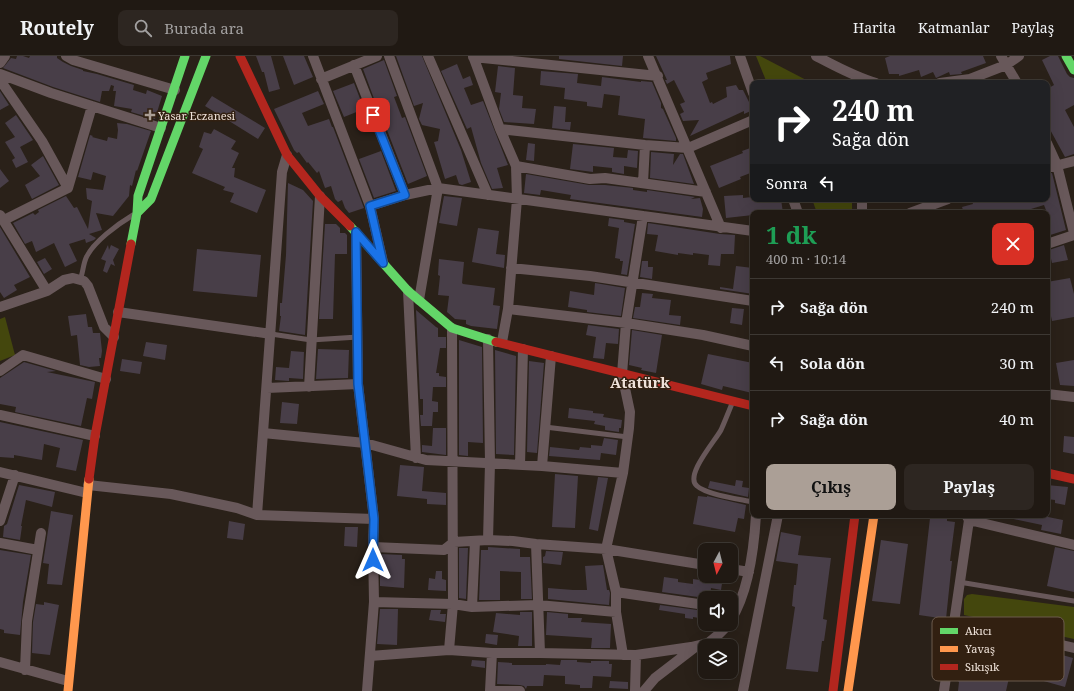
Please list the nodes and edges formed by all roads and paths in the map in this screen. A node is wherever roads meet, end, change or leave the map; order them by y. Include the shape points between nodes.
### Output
1 (4, 56) edge
2 (66, 56) edge
3 (185, 56) edge
4 (206, 56) edge
5 (240, 56) edge
6 (313, 56) edge
7 (377, 56) edge
8 (389, 56) edge
9 (428, 56) edge
10 (473, 56) edge
11 (648, 56) edge
12 (740, 56) edge
13 (816, 56) edge
14 (1019, 56) edge
15 (1066, 56) edge
16 (828, 59) edge
17 (1003, 60) edge
18 (0, 63) edge
19 (354, 65) junction
20 (1074, 70) edge
21 (0, 74) edge
22 (658, 76) junction
23 (850, 78) edge
24 (0, 80) edge
25 (322, 80) junction
26 (860, 80) edge
27 (962, 80) edge
28 (1015, 80) edge
29 (750, 85) edge
30 (175, 90) junction
31 (92, 106) junction
32 (750, 121) edge
33 (161, 128) junction
34 (500, 129) junction
35 (645, 145) junction
36 (688, 148) junction
37 (1050, 150) edge
38 (287, 155) junction
39 (1074, 161) edge
40 (1057, 165) junction
41 (516, 166) junction
42 (1050, 167) edge
43 (643, 183) junction
44 (68, 188) junction
45 (438, 188) junction
46 (706, 192) junction
47 (405, 195) junction
48 (488, 195) junction
49 (320, 196) junction
50 (517, 199) junction
51 (940, 202) edge
52 (370, 206) junction
53 (918, 210) edge
54 (137, 213) junction
55 (643, 216) junction
56 (2, 218) edge
57 (721, 228) junction
58 (356, 232) junction
59 (750, 232) edge
60 (1074, 234) edge
61 (1050, 243) edge
62 (383, 263) junction
63 (511, 268) junction
64 (80, 280) junction
65 (632, 283) junction
66 (408, 291) junction
67 (47, 292) junction
68 (419, 300) junction
69 (750, 301) edge
70 (2, 304) edge
71 (508, 309) junction
72 (118, 312) junction
73 (626, 323) junction
74 (452, 328) junction
75 (271, 334) junction
76 (114, 337) junction
77 (358, 337) junction
78 (488, 339) junction
79 (311, 340) junction
80 (502, 342) junction
81 (750, 345) edge
82 (523, 349) junction
83 (551, 356) junction
84 (0, 371) edge
85 (622, 374) junction
86 (106, 379) junction
87 (358, 384) junction
88 (308, 387) junction
89 (267, 388) junction
90 (1050, 394) edge
91 (1074, 397) edge
92 (733, 401) junction
93 (750, 405) edge
94 (0, 415) edge
95 (545, 427) junction
96 (263, 433) junction
97 (95, 436) junction
98 (628, 437) junction
99 (365, 442) junction
100 (416, 458) junction
101 (453, 462) junction
102 (490, 463) junction
103 (520, 465) junction
104 (542, 466) junction
105 (0, 472) edge
106 (623, 473) junction
107 (1050, 474) edge
108 (15, 475) junction
109 (1074, 479) edge
110 (88, 489) junction
111 (750, 501) edge
112 (257, 515) junction
113 (756, 518) edge
114 (777, 518) edge
115 (855, 518) edge
116 (874, 518) edge
117 (967, 518) edge
118 (374, 519) junction
119 (0, 521) edge
120 (41, 533) dead end
121 (475, 540) junction
122 (488, 540) junction
123 (454, 542) junction
124 (0, 543) edge
125 (536, 544) junction
126 (1074, 545) edge
127 (372, 547) junction
128 (606, 549) junction
129 (38, 550) junction
130 (698, 564) edge
131 (738, 570) edge
132 (749, 572) junction
133 (959, 582) junction
134 (616, 592) junction
135 (374, 602) junction
136 (1074, 602) edge
137 (738, 603) edge
138 (453, 604) junction
139 (698, 604) edge
140 (538, 605) junction
141 (472, 607) junction
142 (616, 612) junction
143 (953, 617) edge
144 (722, 631) edge
145 (697, 646) junction
146 (1064, 646) edge
147 (1074, 648) edge
148 (449, 650) junction
149 (540, 653) junction
150 (492, 654) junction
151 (623, 655) junction
152 (636, 655) junction
153 (370, 656) junction
154 (0, 662) edge
155 (25, 670) junction
156 (945, 681) edge
157 (68, 686) edge
158 (367, 691) edge
159 (490, 691) edge
160 (520, 691) edge
161 (635, 691) edge
162 (644, 691) edge
163 (743, 691) edge
164 (833, 691) edge
165 (848, 691) edge
166 (944, 691) edge

1 - 18 street
2 - 30 street
3 - 30 street
4 - 54 street via 151,199
5 - 38 street
6 - 25 street
7 - 19 street
8 - 45 street
9 - 48 street
10 - 22 street
10 - 34 street
11 - 22 street
12 - 29 street
13 - 16 street
14 - 17 street
15 - 20 street
16 - 23 street
17 - 27 street via 970,79
17 - 28 street
19 - 25 street
19 - 47 street
21 - 31 street
22 - 36 street
23 - 26 street
24 - 44 street via 42,141
25 - 52 street
30 - 33 street
31 - 33 street
31 - 44 street
32 - 36 street
33 - 54 street via 138,196
34 - 35 street
34 - 41 street
35 - 36 street
35 - 43 street
36 - 46 street
37 - 40 street
38 - 49 street
38 - 75 street via 282,172
39 - 40 street
40 - 42 street
40 - 60 street
41 - 43 street via 590,179 605,178
41 - 50 street
43 - 46 street
44 - 56 street
45 - 47 street
45 - 48 street
45 - 68 street
46 - 57 street
47 - 52 street
48 - 50 street
49 - 58 street
49 - 79 street
50 - 55 street
50 - 63 street
51 - 53 street
52 - 62 street
54 - 64 lane via 116,226 92,249 86,258
54 - 72 street
55 - 57 street
55 - 65 street
56 - 67 street
57 - 59 street
58 - 62 street
58 - 77 street
60 - 61 street
62 - 66 street
63 - 65 street
63 - 71 street
64 - 67 street via 64,280
64 - 76 street via 88,286 104,327
65 - 69 street
65 - 73 street
66 - 68 street
66 - 100 street
67 - 70 street
68 - 74 street
71 - 73 street
71 - 80 street
72 - 75 street
72 - 76 street
73 - 81 street
73 - 85 street
74 - 78 street
74 - 101 street
75 - 79 lane
75 - 89 street
76 - 86 street
77 - 79 lane
77 - 87 street
78 - 80 street
78 - 102 street
79 - 88 street
80 - 82 street
82 - 83 street
82 - 103 street
83 - 85 street
83 - 95 street
84 - 86 street via 23,354
85 - 92 street
85 - 98 street via 630,412
86 - 97 street
87 - 88 street
87 - 99 street
88 - 89 street
89 - 96 street
90 - 91 street
92 - 93 street
92 - 111 lane via 720,430 699,461 694,481 696,486 705,491
94 - 97 street
95 - 98 lane
95 - 104 street
96 - 99 street
96 - 112 street
97 - 110 street
98 - 106 street
99 - 100 street
99 - 118 street
100 - 101 street
101 - 102 street
101 - 123 street
102 - 103 street
102 - 122 street
103 - 104 street
104 - 106 street
105 - 108 street
106 - 128 street
107 - 109 street
108 - 110 street
108 - 119 street
110 - 112 street via 171,494 237,508
110 - 157 street
112 - 118 street
113 - 132 street
114 - 163 street
115 - 164 street
116 - 165 street
117 - 126 street
117 - 133 street
118 - 127 street
120 - 129 street
121 - 122 street
121 - 123 street
121 - 141 street
122 - 125 street via 513,540
123 - 127 street via 444,550
123 - 138 street
124 - 129 street
125 - 128 street
125 - 140 street
127 - 135 street
128 - 130 street
128 - 134 street
129 - 155 street via 27,621
131 - 132 street
132 - 137 street via 744,593
133 - 136 lane
133 - 143 street
134 - 139 street
134 - 142 street
135 - 138 street
135 - 153 street
138 - 141 street
138 - 148 street
140 - 141 street
140 - 142 street
140 - 149 street
142 - 151 street
144 - 145 street via 708,643
145 - 152 street
145 - 162 street via 655,678
146 - 147 street
148 - 150 street
148 - 153 street
149 - 150 street
149 - 151 street
150 - 159 street
151 - 152 street
152 - 161 street
153 - 158 street
154 - 155 street
155 - 157 street
156 - 166 street
159 - 160 street

